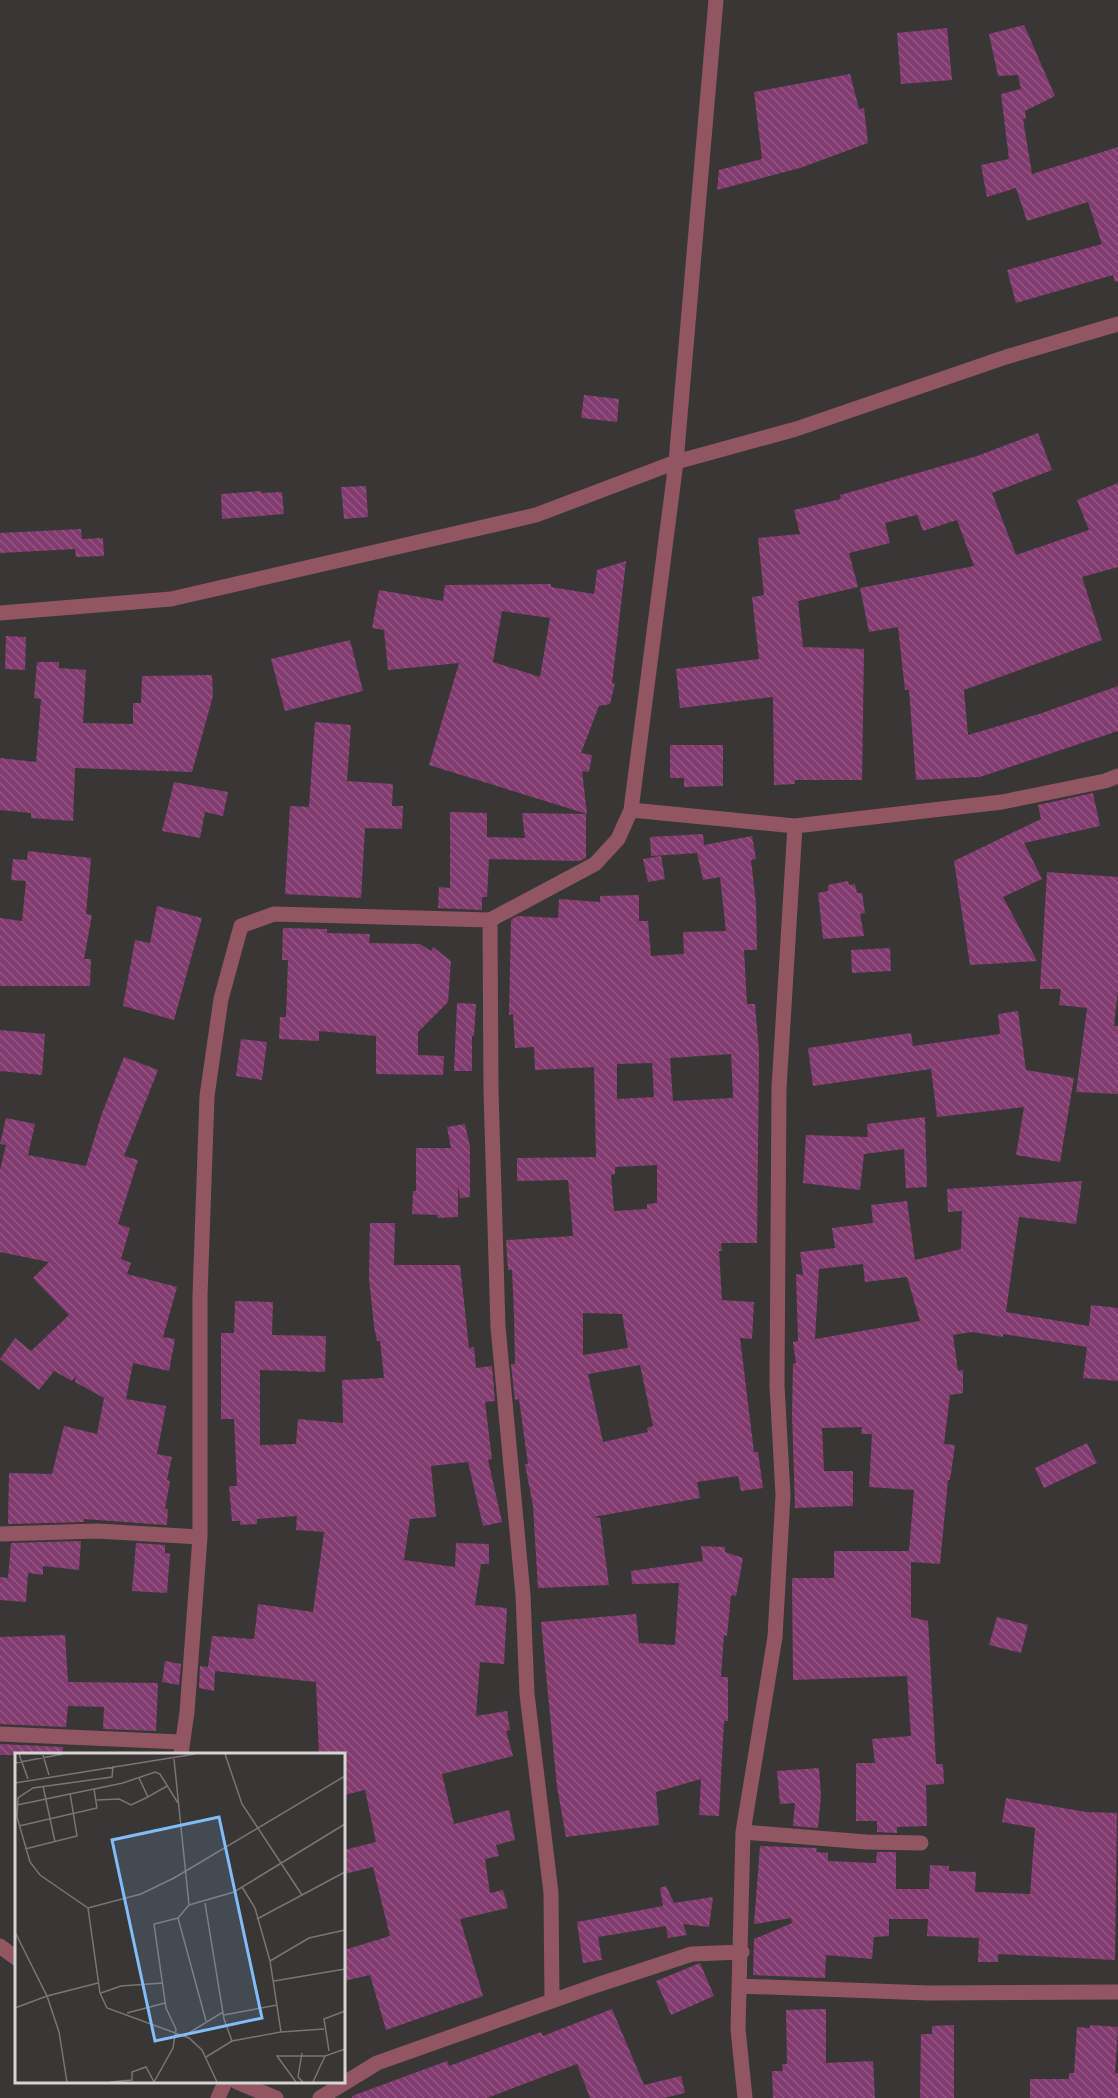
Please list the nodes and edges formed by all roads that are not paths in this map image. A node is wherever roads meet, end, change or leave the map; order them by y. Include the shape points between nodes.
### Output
1 (716, 0) edge
2 (1118, 324) edge
3 (676, 462) junction
4 (0, 613) edge
5 (1118, 776) edge
6 (631, 810) junction
7 (795, 826) junction
8 (490, 920) junction
9 (0, 1534) edge
10 (200, 1537) junction
11 (0, 1734) edge
12 (181, 1748) edge
13 (743, 1832) junction
14 (921, 1843) dead end
15 (0, 1946) edge
16 (742, 1953) junction
17 (15, 1957) edge
18 (740, 1986) junction
19 (1118, 1992) edge
20 (552, 2001) junction
21 (225, 2083) edge
22 (239, 2083) edge
23 (344, 2083) edge
24 (345, 2083) edge
25 (218, 2098) edge
26 (276, 2098) edge
27 (320, 2098) edge
28 (746, 2098) edge

1 - 3 street
2 - 3 street via 1006,357 796,429
3 - 4 street via 536,515 171,599
3 - 6 street
5 - 7 street via 1002,802
6 - 7 street
6 - 8 street via 618,839 595,864
7 - 13 street via 779,1088 777,1385 783,1495 775,1637
8 - 10 street via 274,914 241,926 221,999 207,1096 200,1296
8 - 20 street via 498,1327 523,1595 527,1694 551,1893
9 - 10 street via 97,1531
10 - 12 street
11 - 12 street
13 - 14 street
13 - 16 street
15 - 17 street
16 - 18 street
16 - 20 street via 692,1954
18 - 19 street via 928,1993
18 - 28 street via 738,2029
20 - 24 street via 377,2063
21 - 25 street
22 - 26 street
23 - 27 street

